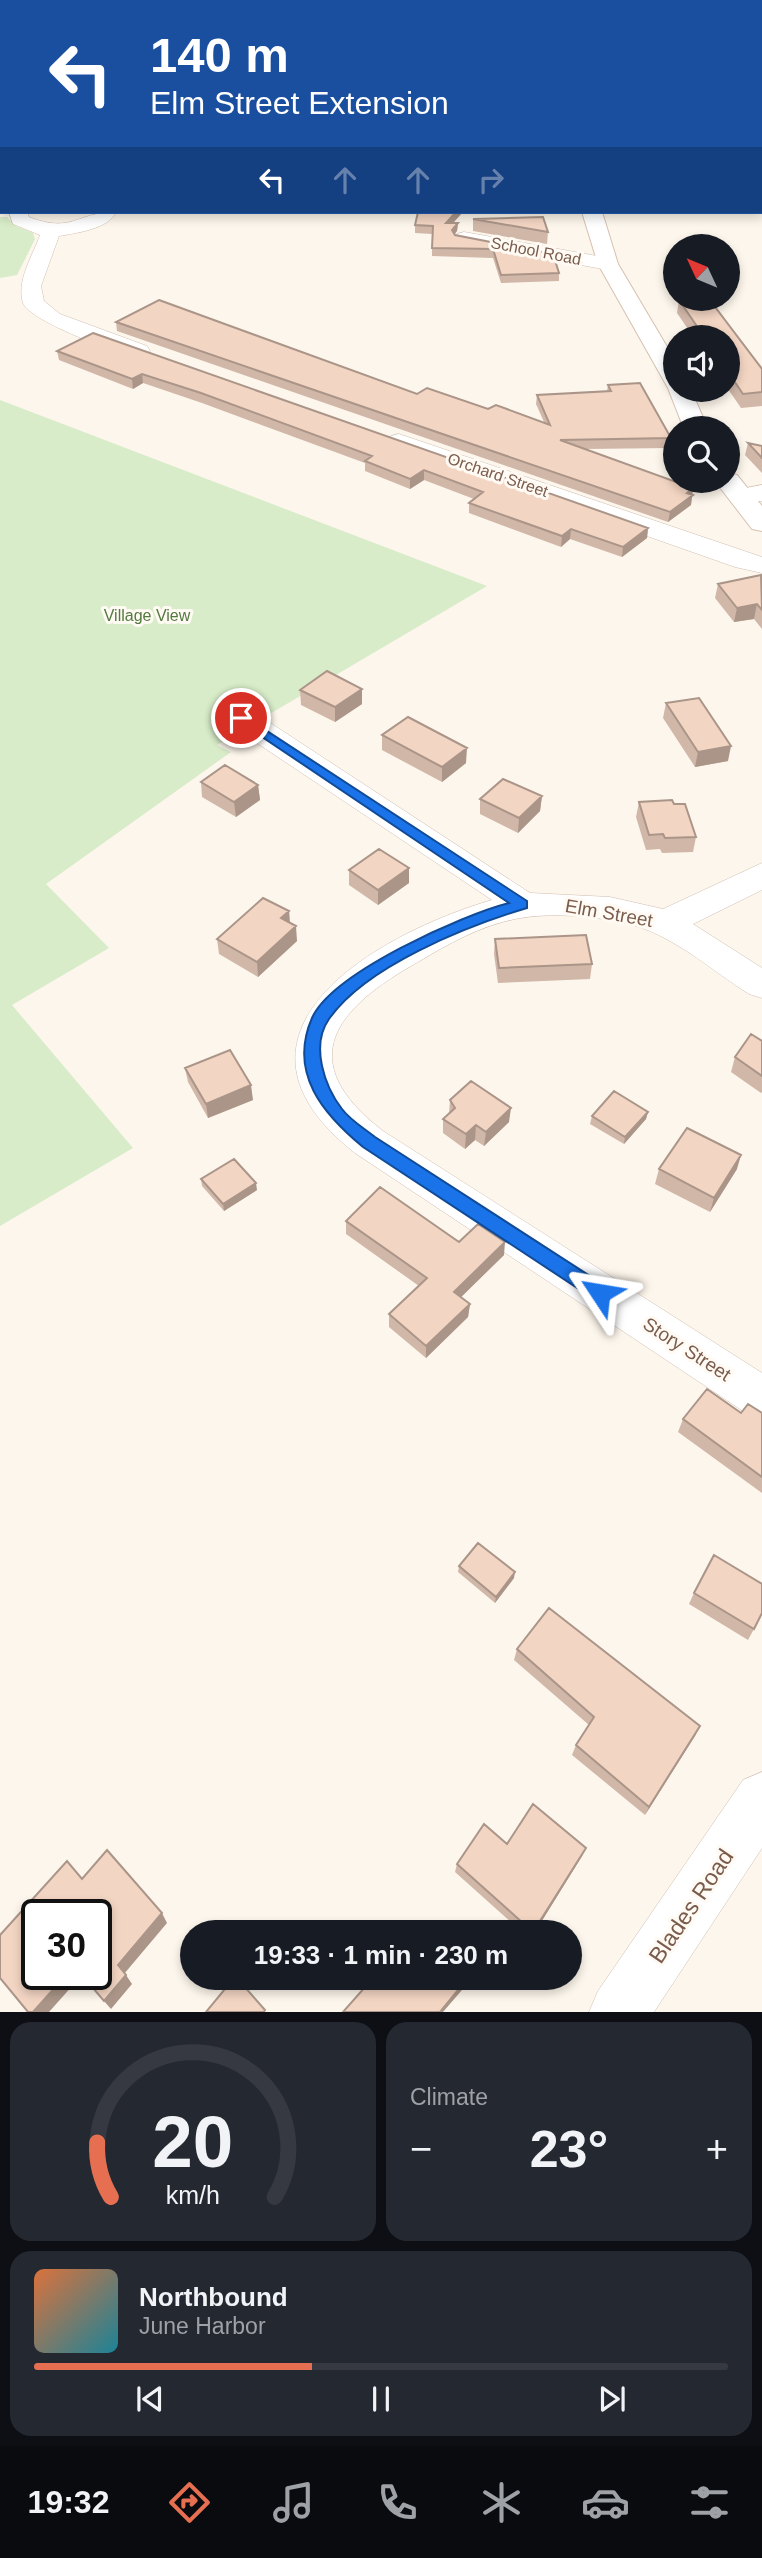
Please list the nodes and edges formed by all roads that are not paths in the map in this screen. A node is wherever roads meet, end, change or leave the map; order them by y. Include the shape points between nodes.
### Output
1 (18, 214) edge
2 (106, 214) edge
3 (593, 214) edge
4 (51, 232) junction
5 (464, 238) edge
6 (608, 264) junction
7 (167, 360) edge
8 (663, 360) edge
9 (378, 433) edge
10 (743, 490) edge
11 (762, 523) edge
12 (762, 565) edge
13 (241, 718) dead end
14 (762, 874) edge
15 (522, 904) junction
16 (663, 923) junction
17 (762, 985) edge
18 (762, 1398) edge
19 (762, 1799) edge
20 (619, 2012) edge

1 - 4 street via 20,220
2 - 4 street
3 - 6 main road
4 - 7 street via 31,286 34,304 73,327
5 - 6 street, School Road
6 - 8 main road
9 - 12 street, Orchard Street
10 - 11 main road
13 - 15 street
14 - 16 street
15 - 16 street, Elm Street via 589,908
15 - 18 street, Story Street via 433,937 347,990 320,1019 312,1049 318,1085 338,1117 369,1142
16 - 17 street, Elm Street
19 - 20 street, Blades Road

